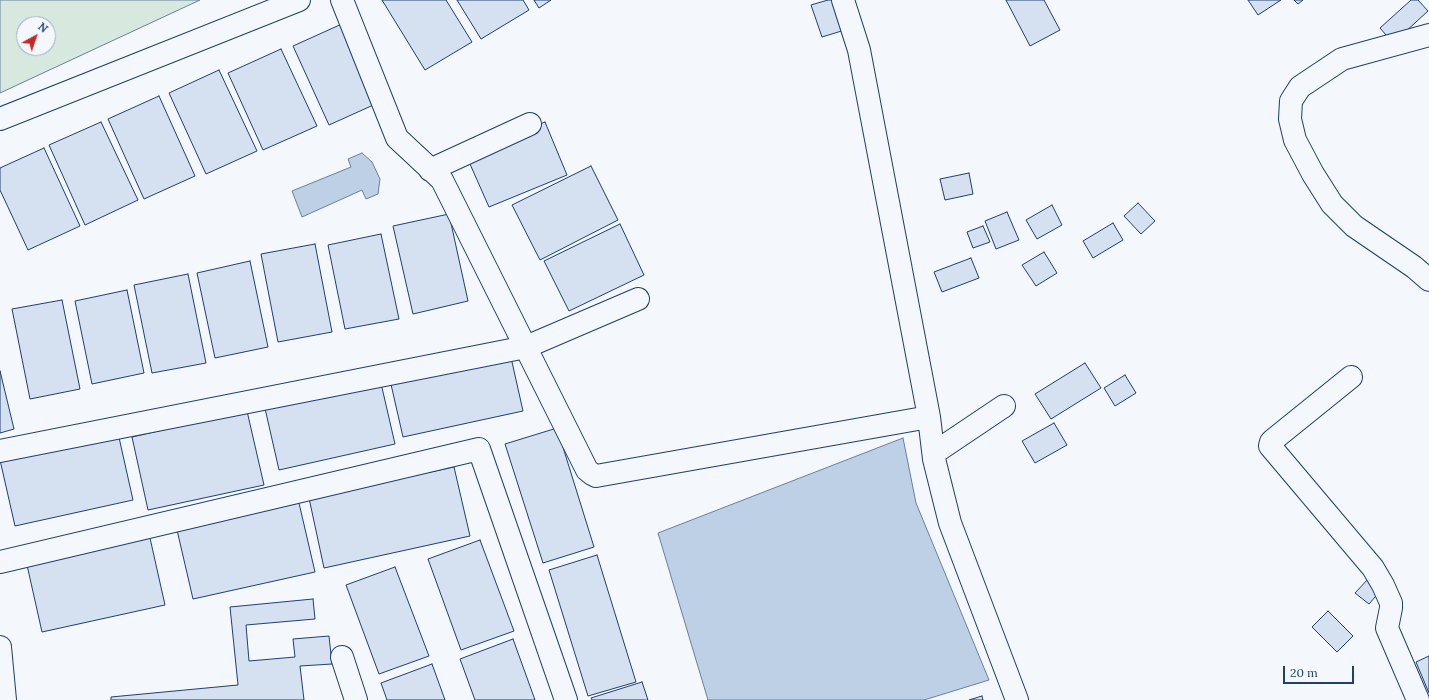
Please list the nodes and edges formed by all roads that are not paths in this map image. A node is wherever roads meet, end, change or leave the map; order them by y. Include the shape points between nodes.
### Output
1 (299, 0) edge
2 (843, 0) edge
3 (348, 2) edge
4 (1429, 35) edge
5 (0, 118) edge
6 (530, 124) dead end
7 (430, 170) junction
8 (1429, 280) edge
9 (638, 299) dead end
10 (526, 347) junction
11 (1351, 377) dead end
12 (1004, 406) dead end
13 (929, 417) junction
14 (0, 451) edge
15 (934, 453) junction
16 (0, 562) edge
17 (0, 646) edge
18 (342, 657) dead end
19 (5, 700) edge
20 (356, 700) edge
21 (566, 700) edge
22 (1017, 700) edge
23 (1418, 700) edge

1 - 5 street
2 - 13 street via 859,50
3 - 7 street via 397,138
4 - 8 street via 1342,58 1300,87 1291,101 1290,119 1295,140 1332,204 1354,226
6 - 7 street
7 - 10 street via 442,180
9 - 10 street
10 - 13 street via 587,470 596,476
10 - 14 street
11 - 23 street via 1273,440 1270,446 1373,568 1383,584 1391,603 1387,628
12 - 15 street
13 - 15 street
15 - 22 street via 950,523
16 - 21 street via 479,449
17 - 19 street
18 - 20 street

